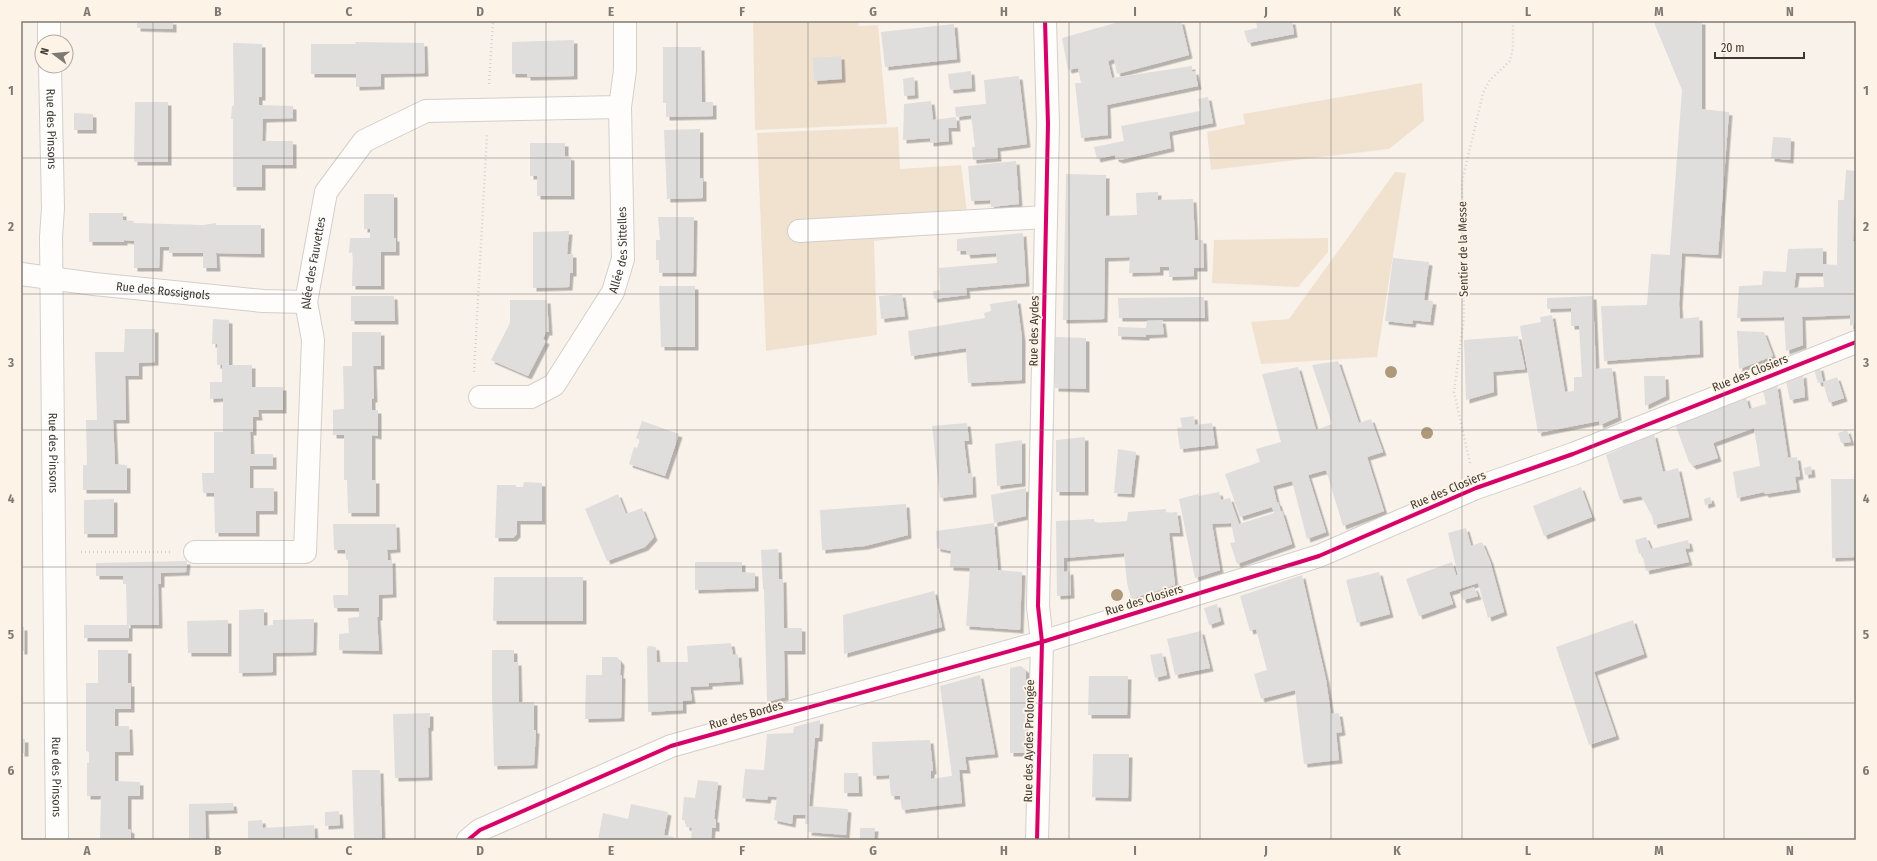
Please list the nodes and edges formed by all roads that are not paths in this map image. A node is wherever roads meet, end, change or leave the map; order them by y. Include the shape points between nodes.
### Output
1 (49, 21) edge
2 (625, 21) edge
3 (1045, 21) edge
4 (49, 34) edge
5 (50, 74) edge
6 (620, 107) junction
7 (1046, 217) junction
8 (798, 231) dead end
9 (21, 274) edge
10 (52, 279) junction
11 (306, 302) junction
12 (1856, 342) edge
13 (480, 397) road end
14 (195, 552) road end
15 (1042, 642) junction
16 (57, 840) edge
17 (468, 840) edge
18 (1037, 840) edge

1 - 4 street
2 - 6 street, Allée des Sittelles via 625,70
3 - 7 street, Rue des Aydes via 1048,124
5 - 10 street, Rue des Pinsons via 54,208 51,237
6 - 11 street, Allée des Fauvettes via 426,111 364,141 326,192
6 - 13 street, Allée des Sittelles via 623,259 612,292 554,385 531,397
7 - 8 street
7 - 15 street, Rue des Aydes via 1038,606
9 - 10 street, Rue des Rossignols
10 - 11 street, Rue des Rossignols via 263,301
10 - 16 street, Rue des Pinsons
11 - 14 street, Allée des Fauvettes via 313,340 305,552
12 - 15 street, Rue des Closiers via 1573,454 1476,488 1319,556
15 - 17 street, Rue des Bordes via 671,746 480,830
15 - 18 street, Rue des Aydes Prolongée

